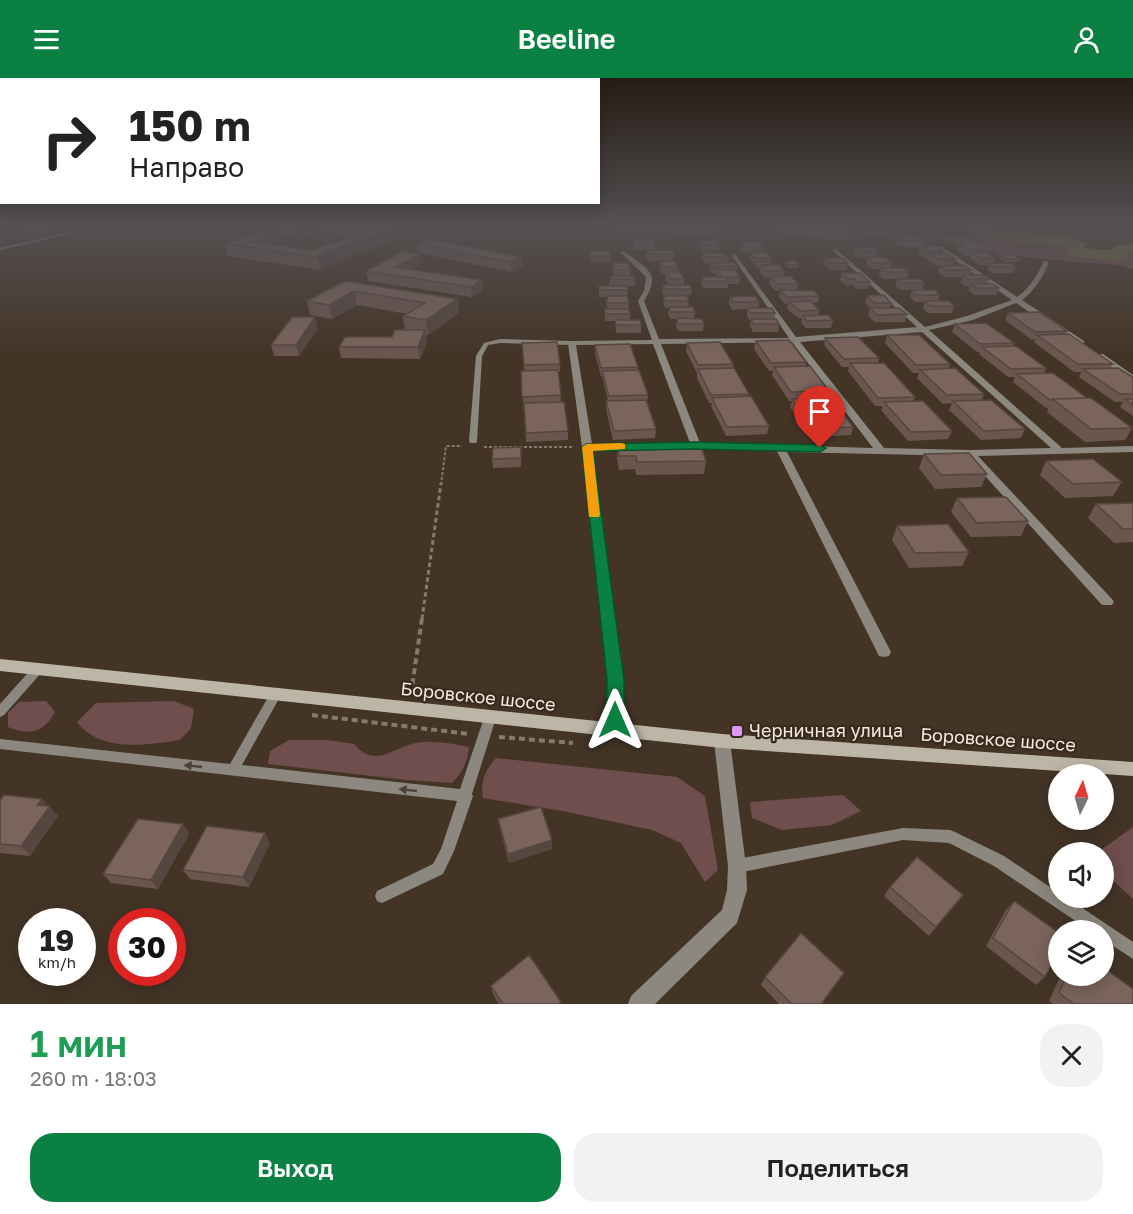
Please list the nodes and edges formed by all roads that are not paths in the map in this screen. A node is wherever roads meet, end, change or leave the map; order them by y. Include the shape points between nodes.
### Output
1 (644, 268) edge
2 (744, 268) edge
3 (856, 268) edge
4 (970, 268) edge
5 (1044, 268) edge
6 (1017, 300) junction
7 (926, 329) junction
8 (794, 340) junction
9 (572, 343) junction
10 (656, 343) junction
11 (1084, 346) edge
12 (1094, 352) edge
13 (1133, 379) edge
14 (473, 445) road end
15 (674, 446) edge
16 (696, 446) junction
17 (587, 447) junction
18 (642, 447) edge
19 (780, 447) junction
20 (1133, 449) edge
21 (880, 450) junction
22 (1061, 452) junction
23 (970, 453) junction
24 (1107, 602) dead end
25 (884, 652) dead end
26 (0, 664) edge
27 (38, 669) junction
28 (275, 695) junction
29 (0, 712) edge
30 (490, 718) junction
31 (615, 731) junction
32 (722, 741) junction
33 (0, 744) edge
34 (1133, 769) edge
35 (233, 770) junction
36 (466, 796) junction
37 (737, 866) junction
38 (382, 896) dead end
39 (1087, 920) edge
40 (1114, 938) edge
41 (1133, 951) edge
42 (639, 1004) edge

1 - 10 street via 650,289 641,301
2 - 8 street
3 - 7 street
4 - 6 street
5 - 6 street via 1027,293
6 - 7 street
6 - 11 street
7 - 8 street
7 - 22 street
8 - 10 street
8 - 21 street
9 - 10 street
9 - 14 lane via 486,344 479,356
9 - 17 street
10 - 16 street
12 - 13 street
15 - 16 street
16 - 19 street
17 - 18 street
17 - 31 street via 615,680
19 - 21 street
19 - 25 street
20 - 22 street
21 - 23 street
22 - 23 street
23 - 24 street
26 - 27 main road, Боровское шоссе
27 - 28 main road, Боровское шоссе
27 - 29 lane
28 - 30 main road, Боровское шоссе
28 - 35 lane
30 - 31 main road, Боровское шоссе
30 - 36 lane
31 - 32 main road, Боровское шоссе
32 - 34 main road, Боровское шоссе
32 - 37 street
35 -> 33 lane
36 -> 35 lane
36 - 38 lane via 438,868
37 - 39 lane via 903,834 950,837 999,861
37 - 42 street via 737,890 730,916
40 - 41 lane

